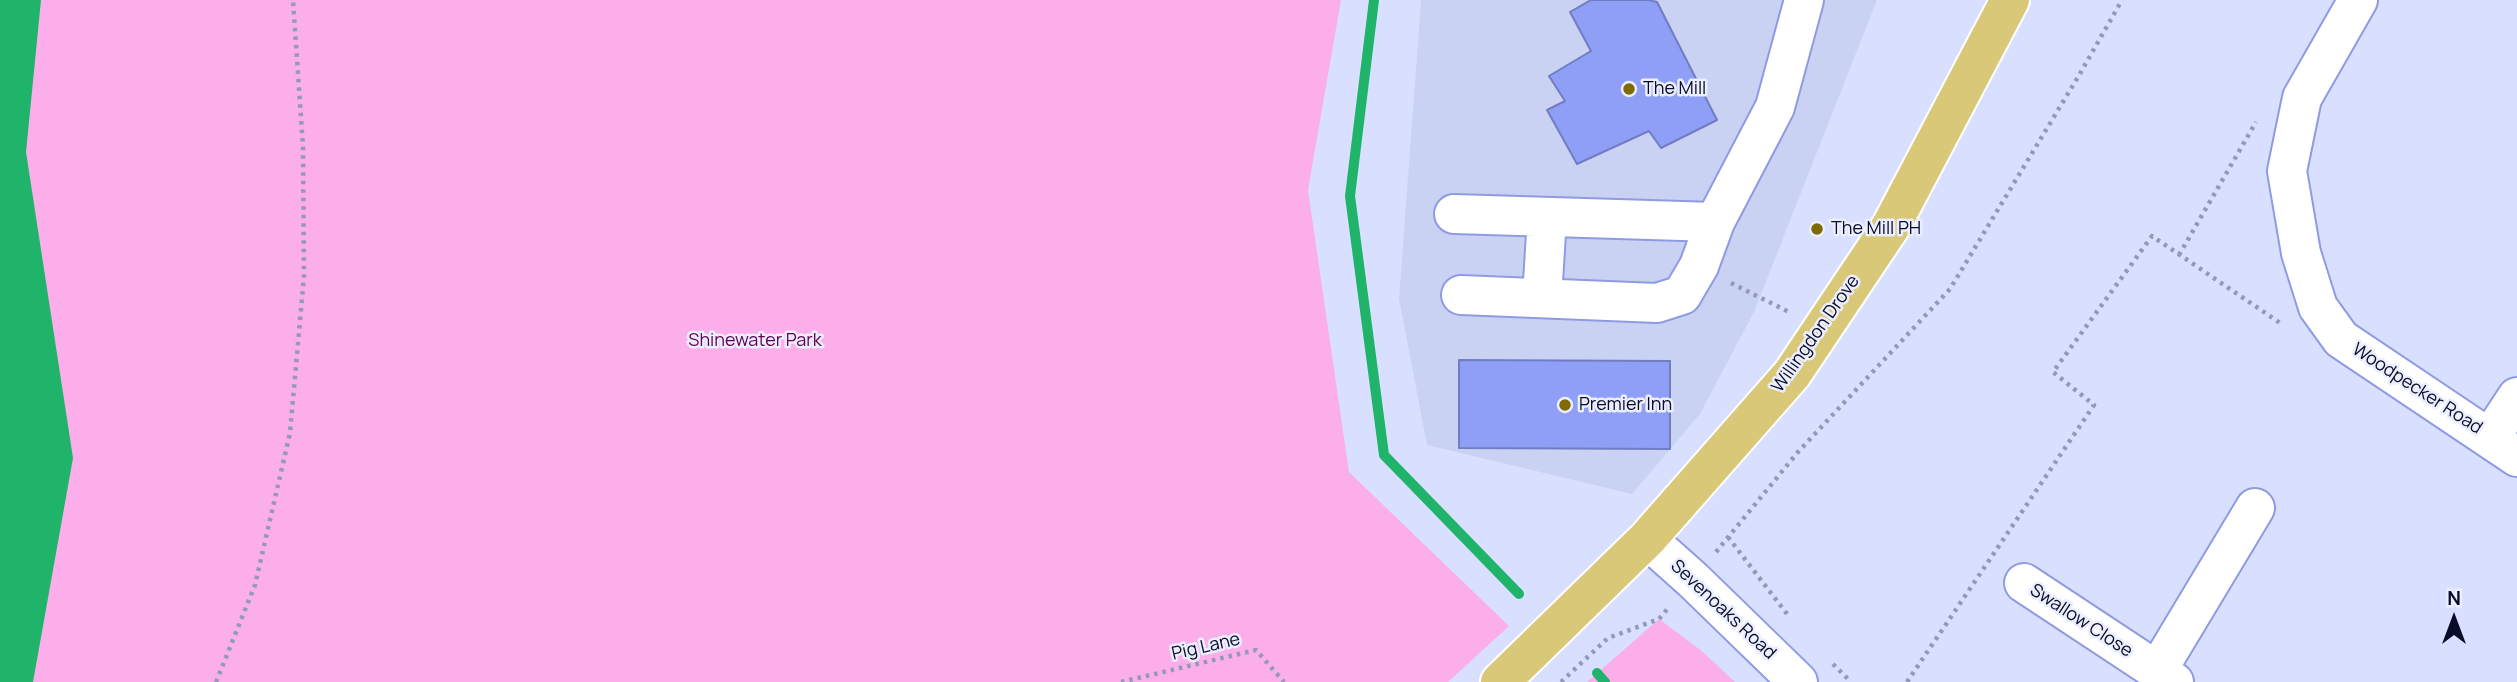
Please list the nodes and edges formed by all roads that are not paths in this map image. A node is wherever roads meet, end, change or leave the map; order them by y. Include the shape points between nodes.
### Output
1 (1804, 0) edge
2 (2010, 0) edge
3 (2358, 0) edge
4 (1454, 214) dead end
5 (1547, 217) junction
6 (1715, 222) junction
7 (1461, 295) dead end
8 (1542, 298) junction
9 (2517, 397) edge
10 (2504, 447) edge
11 (2255, 508) dead end
12 (1647, 540) junction
13 (2024, 583) dead end
14 (2165, 676) edge
15 (1500, 682) edge
16 (1798, 682) edge

1 - 6 street via 1775,107
2 - 12 main road, Willingdon Drove via 1891,226 1799,362
3 - 10 street, Woodpecker Road via 2302,98 2287,171 2301,253 2318,307 2341,339
4 - 5 street
5 - 6 street
5 - 8 street
6 - 8 street via 1699,267 1682,295 1657,303
7 - 8 street
9 - 10 street
11 - 14 street
12 - 15 main road, Willingdon Drove
12 - 16 street, Sevenoaks Road
13 - 14 street, Swallow Close

